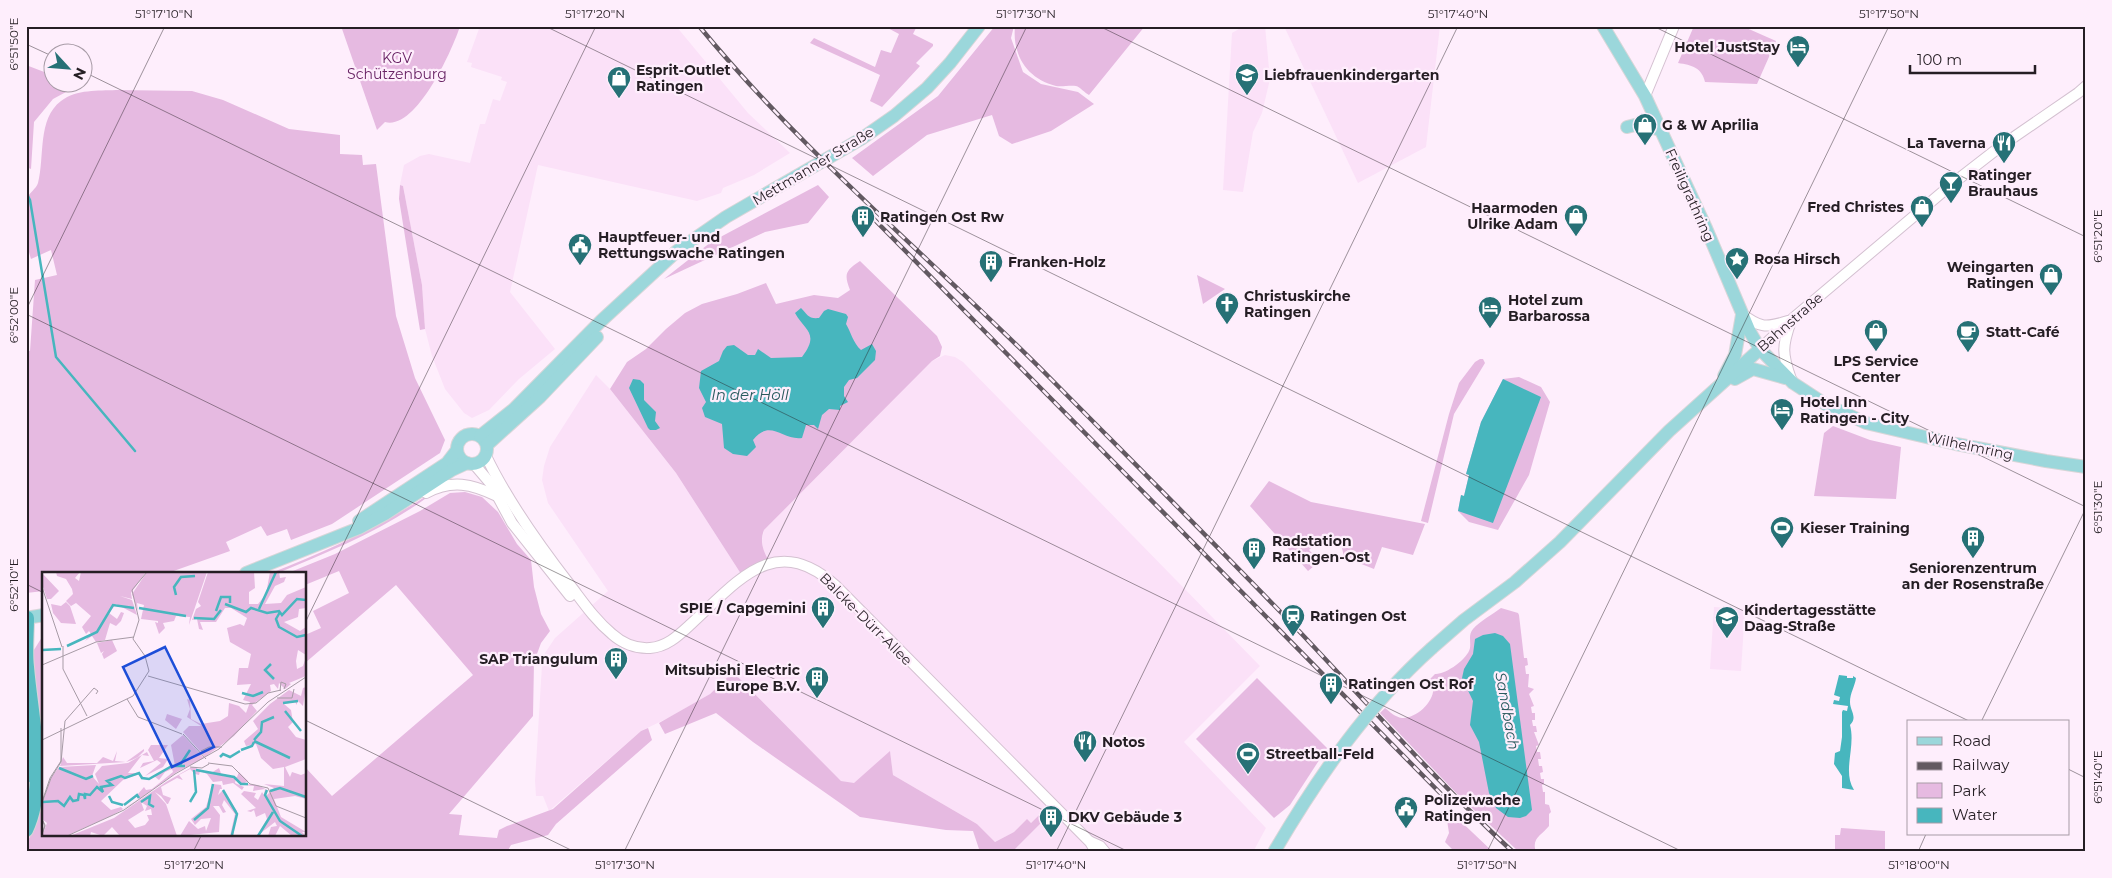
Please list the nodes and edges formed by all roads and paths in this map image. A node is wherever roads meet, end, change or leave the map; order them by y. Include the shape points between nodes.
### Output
1 (979, 26) edge
2 (1603, 26) edge
3 (1674, 26) edge
4 (2086, 86) edge
5 (1645, 96) junction
6 (1627, 127) dead end
7 (1661, 130) junction
8 (635, 291) junction
9 (1742, 314) junction
10 (1791, 320) junction
11 (1760, 349) junction
12 (1792, 381) junction
13 (1716, 389) junction
14 (484, 446) junction
15 (457, 450) junction
16 (470, 464) junction
17 (2086, 466) edge
18 (498, 496) junction
19 (385, 514) junction
20 (331, 540) junction
21 (249, 572) edge
22 (587, 609) junction
23 (42, 615) edge
24 (26, 618) edge
25 (26, 720) edge
26 (26, 776) edge
27 (26, 830) edge
28 (1090, 842) junction
29 (1096, 852) edge
30 (1105, 852) edge
31 (1274, 852) edge

1 - 8 main road, Mettmanner Straße via 932,82 894,116 710,228 677,251
2 - 5 main road, Freiligrathring
3 - 5 street
4 - 10 street, Bahnstraße via 1952,184
5 - 7 main road, Freiligrathring
6 - 7 main road via 1638,124
7 - 9 main road, Freiligrathring
8 - 14 main road, Mettmanner Straße via 514,410
8 - 14 main road, Mettmanner Straße via 571,366
9 - 10 street via 1754,323 1768,326
9 - 11 main road, Freiligrathring
9 - 13 main road via 1735,355
10 - 11 street, Bahnstraße
10 - 12 street via 1783,351
11 - 12 main road, Wilhelmring
11 - 13 main road, Bahnstraße
12 - 13 main road via 1753,369
12 - 17 main road, Wilhelmring via 1819,401 1866,423 1956,444
13 - 31 main road, Bahnstraße, bridge via 1560,542 1415,663 1349,737 1321,775
14 - 15 main road via 472,434 462,437
14 - 16 main road via 480,462
14 - 22 street, Balcke-Dürr-Allee via 524,523
15 - 16 main road via 460,459
15 - 20 main road via 447,462
16 - 18 street, Balcke-Dürr-Allee
16 - 19 main road via 452,470
18 - 19 street via 466,484 448,484
18 - 22 street, Balcke-Dürr-Allee via 526,542 573,599
19 - 20 main road
20 - 21 main road
22 - 28 street, Balcke-Dürr-Allee via 624,643 638,648 654,648 673,640 754,570 780,561 816,570 842,592
23 - 24 main road
24 - 27 highway via 26,664 38,773 35,805
25 - 26 highway via 30,753
28 - 29 street, Balcke-Dürr-Allee
28 - 30 street, Balcke-Dürr-Allee

